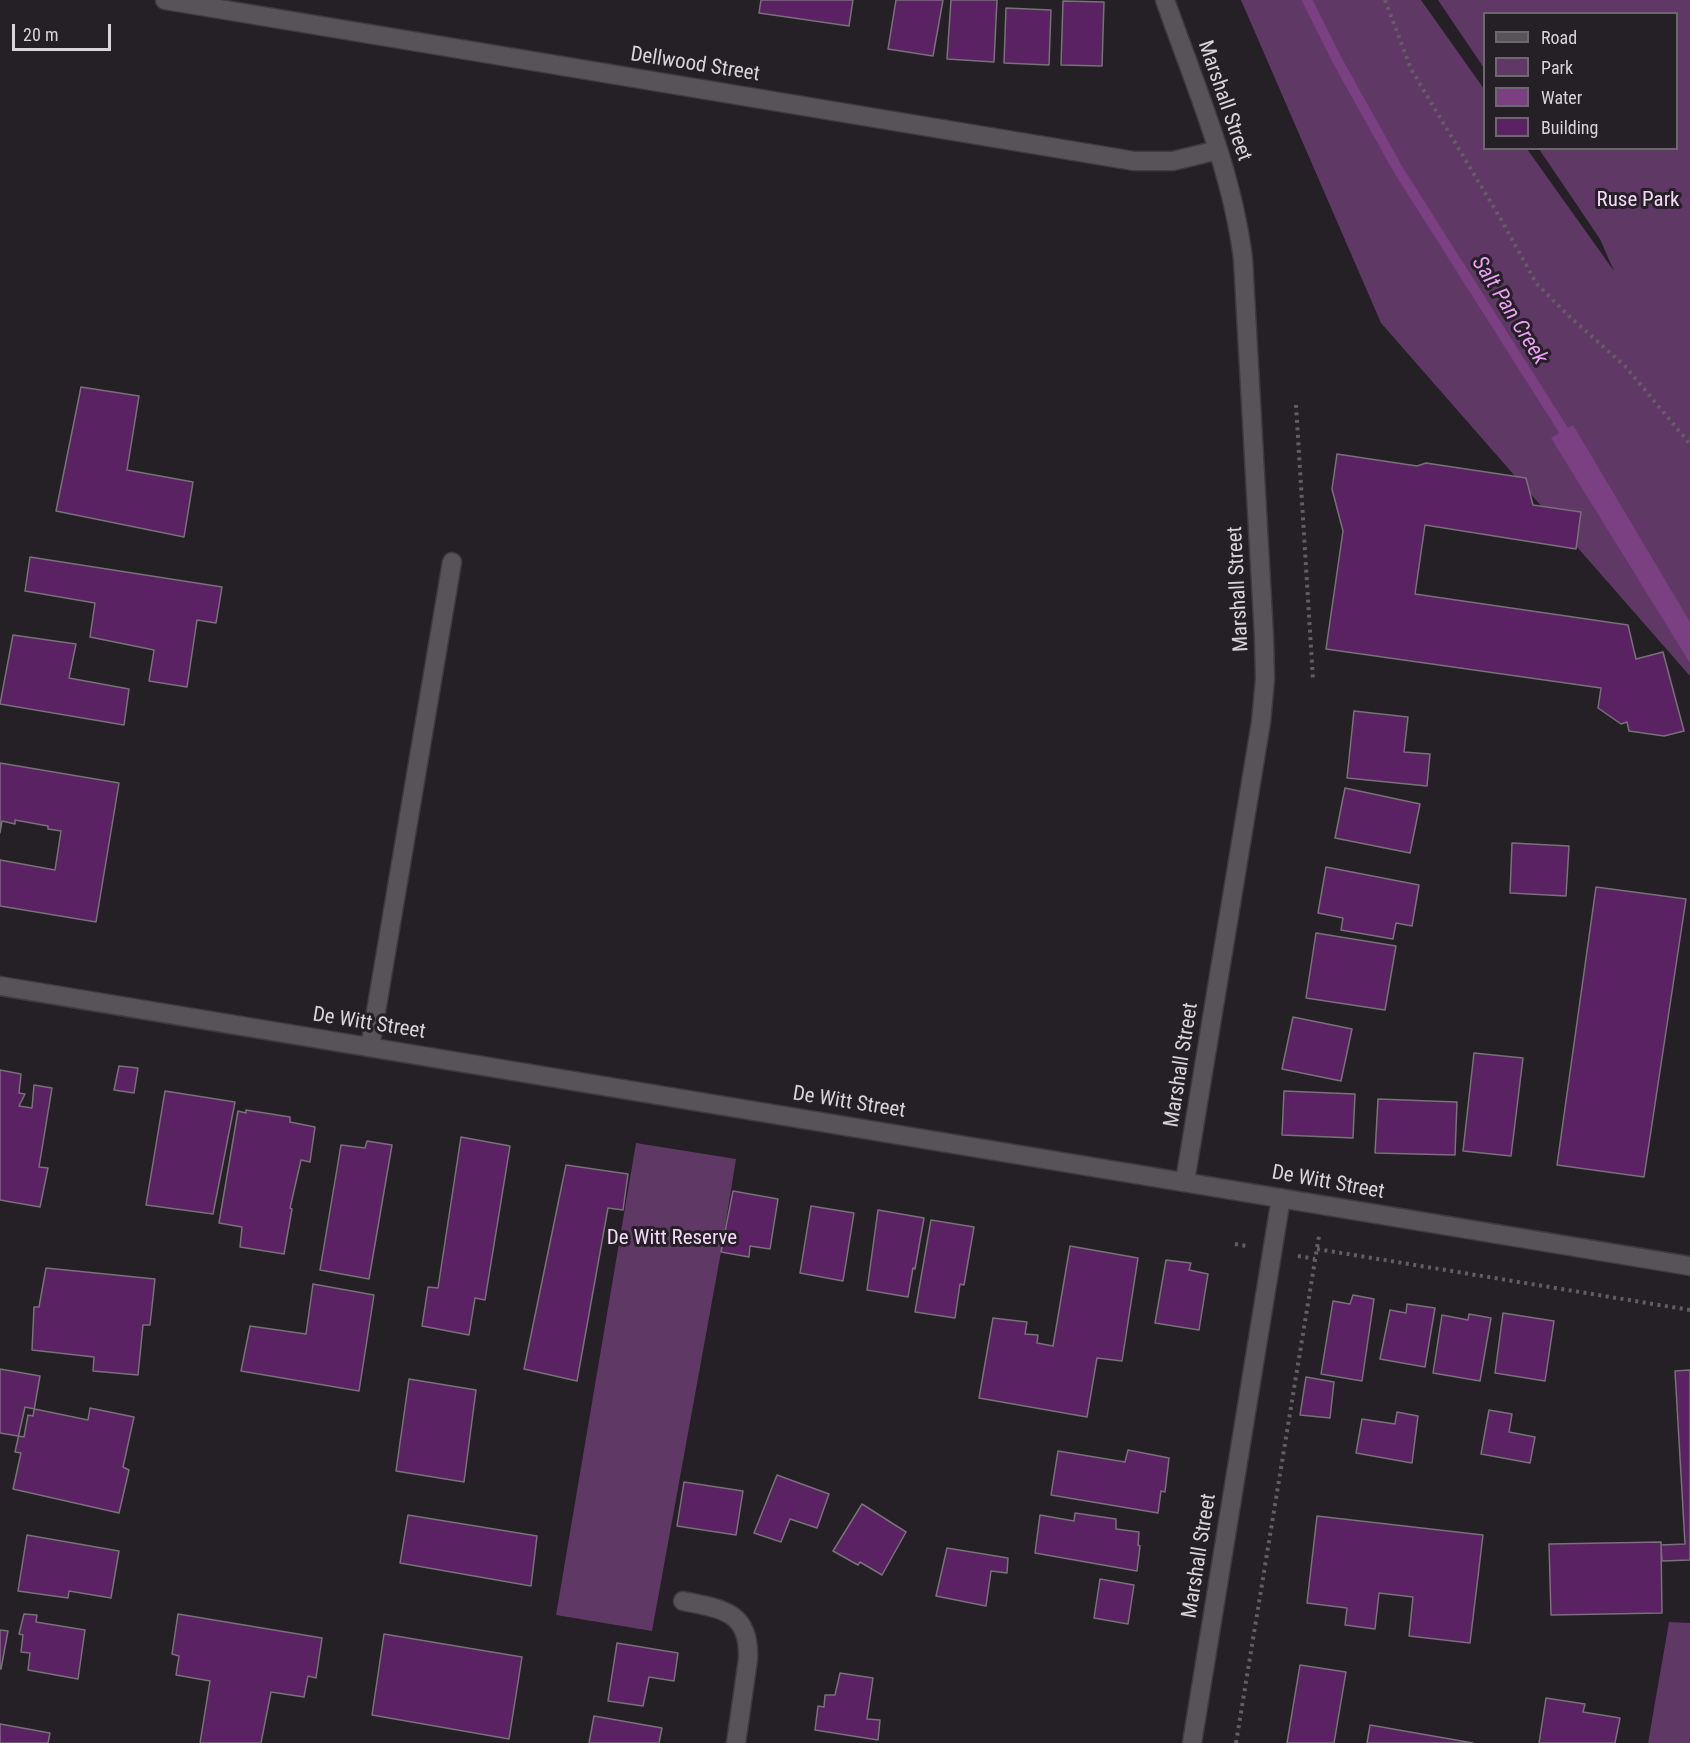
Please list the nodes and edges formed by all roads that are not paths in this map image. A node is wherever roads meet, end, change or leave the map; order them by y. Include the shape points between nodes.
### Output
1 (165, 0) edge
2 (1165, 0) edge
3 (1218, 150) junction
4 (452, 562) dead end
5 (0, 986) edge
6 (370, 1047) junction
7 (1185, 1181) junction
8 (1281, 1198) junction
9 (1690, 1266) edge
10 (683, 1601) dead end
11 (736, 1743) edge
12 (1192, 1743) edge

1 - 3 street, Dellwood Street via 1134,161 1173,161
2 - 3 street, Marshall Street
3 - 7 street, Marshall Street via 1239,222 1243,259 1265,679
4 - 6 street
5 - 6 street, De Witt Street
6 - 7 street, De Witt Street
7 - 8 street, De Witt Street
8 - 9 street, De Witt Street
8 - 12 street, Marshall Street
10 - 11 street via 730,1613 746,1632 748,1659

